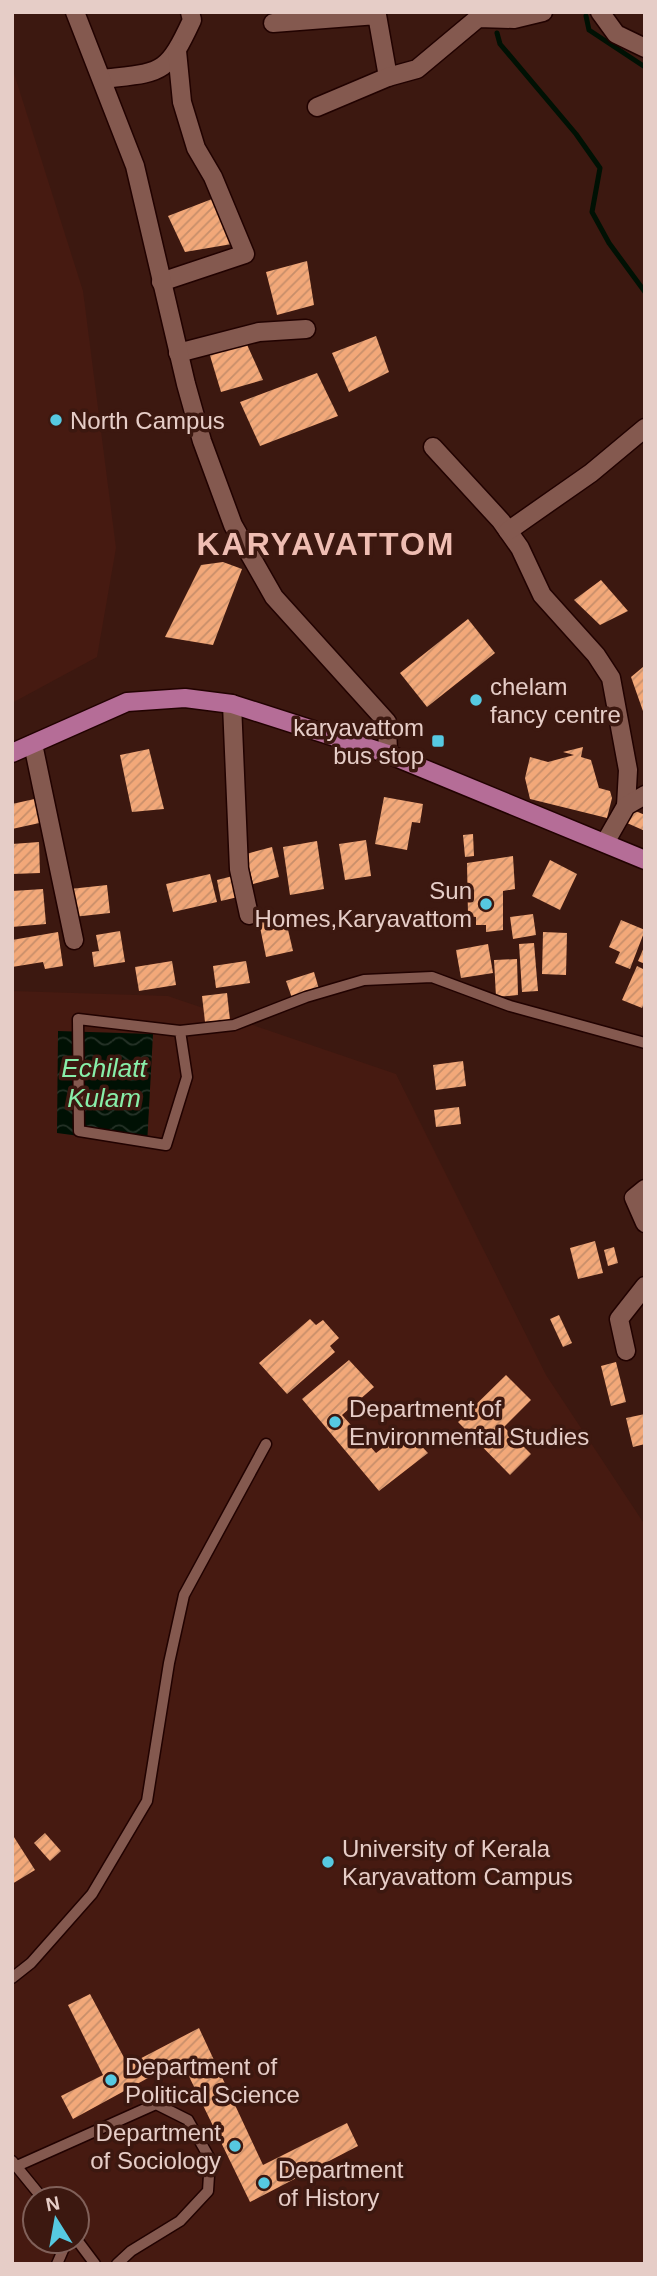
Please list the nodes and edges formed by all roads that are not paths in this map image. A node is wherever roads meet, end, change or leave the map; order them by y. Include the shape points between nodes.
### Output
1 (75, 12) edge
2 (190, 12) edge
3 (543, 12) edge
4 (600, 12) edge
5 (273, 23) dead end
6 (645, 48) edge
7 (177, 51) junction
8 (388, 77) junction
9 (103, 79) junction
10 (317, 107) dead end
11 (161, 282) junction
12 (306, 329) dead end
13 (178, 353) junction
14 (645, 428) edge
15 (433, 447) dead end
16 (508, 531) junction
17 (232, 704) junction
18 (33, 744) junction
19 (12, 753) edge
20 (388, 754) junction
21 (645, 795) edge
22 (626, 806) junction
23 (606, 841) junction
24 (645, 860) edge
25 (249, 915) dead end
26 (74, 940) dead end
27 (180, 1031) junction
28 (645, 1043) edge
29 (645, 1189) edge
30 (645, 1223) edge
31 (645, 1286) edge
32 (626, 1351) dead end
33 (266, 1444) dead end
34 (12, 1978) edge
35 (14, 2164) edge
36 (31, 2185) edge
37 (117, 2264) edge

1 - 9 street
2 - 7 street via 192,20
3 - 8 street via 514,19 478,18 417,69
4 - 6 street via 616,34
5 - 8 street via 377,15
7 - 9 street via 169,64 154,73
7 - 11 street via 182,102 196,148 245,254
8 - 10 street
9 - 11 street via 135,166
11 - 13 street
12 - 13 street via 259,332
13 - 20 street via 202,441 233,524 274,597 387,722
14 - 16 street via 591,473
15 - 16 street
16 - 22 street via 542,595 596,654 611,678 628,770
17 - 18 main road via 185,698 127,702
17 - 20 main road
17 - 25 street via 239,869
18 - 19 main road
18 - 26 street
20 - 23 main road
21 - 22 street
22 - 23 street
23 - 24 main road
27 - 27 lane via 187,1077 166,1145 79,1131 78,1019
27 - 28 lane via 234,1025 306,996 364,980 432,977 510,1006
29 - 30 street via 634,1198
31 - 32 street via 618,1318
33 - 34 lane via 184,1595 147,1801 92,1894
35 - 36 lane
35 - 37 lane via 156,2104 188,2120 210,2159 208,2192 180,2221

